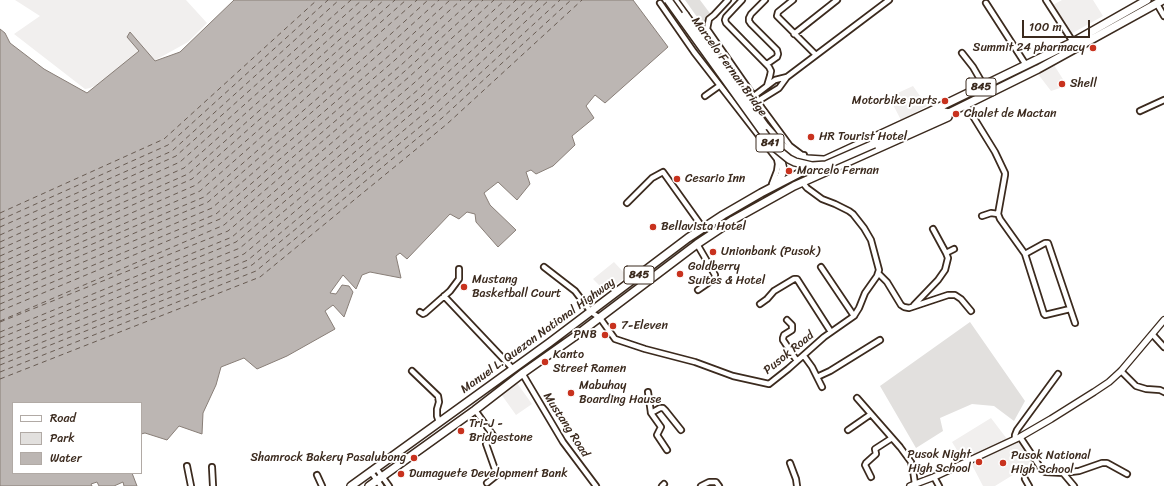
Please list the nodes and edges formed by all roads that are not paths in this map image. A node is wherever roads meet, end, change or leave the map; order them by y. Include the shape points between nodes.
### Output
1 (668, 0) edge
2 (674, 0) edge
3 (728, 0) edge
4 (742, 0) edge
5 (766, 0) edge
6 (793, 0) edge
7 (838, 0) edge
8 (889, 0) edge
9 (1046, 0) edge
10 (1147, 0) edge
11 (1160, 2) edge
12 (660, 3) dead end
13 (986, 3) dead end
14 (1164, 16) edge
15 (680, 18) junction
16 (794, 34) junction
17 (1073, 42) junction
18 (962, 53) dead end
19 (816, 55) junction
20 (767, 64) junction
21 (1026, 65) junction
22 (787, 77) junction
23 (719, 86) junction
24 (767, 86) junction
25 (984, 86) junction
26 (705, 96) dead end
27 (754, 96) junction
28 (1164, 100) edge
29 (758, 101) junction
30 (966, 105) junction
31 (1140, 111) dead end
32 (949, 113) junction
33 (784, 147) junction
34 (849, 149) junction
35 (825, 160) junction
36 (796, 175) junction
37 (802, 182) junction
38 (794, 186) junction
39 (769, 189) junction
40 (627, 203) dead end
41 (728, 212) junction
42 (998, 214) junction
43 (982, 216) dead end
44 (733, 220) junction
45 (703, 228) junction
46 (933, 229) dead end
47 (697, 244) junction
48 (954, 249) dead end
49 (946, 253) junction
50 (1025, 254) junction
51 (544, 267) dead end
52 (821, 267) dead end
53 (459, 269) dead end
54 (878, 273) junction
55 (698, 290) dead end
56 (444, 296) junction
57 (760, 304) dead end
58 (912, 306) junction
59 (1070, 308) junction
60 (971, 311) dead end
61 (420, 312) dead end
62 (591, 312) junction
63 (854, 316) junction
64 (600, 318) junction
65 (787, 320) dead end
66 (1164, 320) edge
67 (1075, 322) dead end
68 (831, 332) junction
69 (1152, 335) junction
70 (880, 340) dead end
71 (1164, 346) edge
72 (804, 356) junction
73 (797, 362) junction
74 (513, 369) junction
75 (412, 371) dead end
76 (1121, 371) junction
77 (522, 373) junction
78 (1058, 374) dead end
79 (817, 377) junction
80 (822, 387) dead end
81 (648, 392) dead end
82 (1164, 392) edge
83 (857, 398) dead end
84 (474, 410) junction
85 (651, 413) junction
86 (871, 414) junction
87 (439, 422) junction
88 (681, 430) dead end
89 (848, 430) dead end
90 (892, 438) junction
91 (1018, 438) junction
92 (666, 450) dead end
93 (790, 463) dead end
94 (186, 466) dead end
95 (212, 467) dead end
96 (374, 470) junction
97 (1063, 473) junction
98 (1127, 474) dead end
99 (317, 475) dead end
100 (871, 477) dead end
101 (934, 477) junction
102 (1025, 479) dead end
103 (380, 481) edge
104 (487, 483) dead end
105 (913, 485) edge
106 (191, 486) edge
107 (213, 486) edge
108 (322, 486) edge
109 (351, 486) edge
110 (369, 486) edge
111 (389, 486) edge
112 (596, 486) edge
113 (701, 486) edge
114 (719, 486) edge
115 (797, 486) edge
116 (939, 486) edge
117 (1029, 486) edge
118 (1074, 486) edge

1 - 15 main road, Marcelo Fernan Bridge / 841, bridge
2 - 33 main road, Marcelo Fernan Bridge / 841, bridge via 765,126
3 - 27 street via 709,19 707,29
4 - 20 street via 726,16 726,24
5 - 20 street via 751,14 749,21 777,50 777,57
6 - 16 street via 778,12 777,16
7 - 16 street
8 - 19 street
9 - 17 street
10 - 17 main road, Manuel L. Quezon National Highway / 845
11 - 14 street
11 - 30 main road, Manuel L. Quezon National Highway / 845
12 - 23 street
13 - 21 street
15 - 32 main road, Marcelo Fernan Bridge / 841, bridge via 773,146 789,160 812,166 826,165 944,112
15 - 39 main road, bridge via 688,36 758,132 779,156 782,174
16 - 19 street
17 - 21 main road, Manuel L. Quezon National Highway / 845
18 - 25 street
19 - 22 street
20 - 24 street via 771,70
21 - 25 main road, Manuel L. Quezon National Highway / 845
22 - 24 street via 775,80
22 - 29 street via 780,88
23 - 26 street
23 - 39 street via 777,159 777,171
24 - 27 street
25 - 34 main road, Manuel L. Quezon National Highway / 845
27 - 29 street
28 - 31 street
29 - 34 street via 790,146 802,155 826,156
30 - 32 main road, Manuel L. Quezon National Highway / 845
30 - 42 street via 995,152 1005,175
32 - 37 main road, Manuel L. Quezon National Highway / 845 via 948,116
33 - 35 main road, Marcelo Fernan Bridge / 841 via 800,158
33 - 36 main road via 795,166
34 - 35 main road, Manuel L. Quezon National Highway / 845
35 - 36 main road, Manuel L. Quezon National Highway / 845
36 - 38 main road
36 - 39 main road, Manuel L. Quezon National Highway / 845
37 - 38 main road, Manuel L. Quezon National Highway / 845
37 - 54 street via 822,199 853,214 871,240
38 - 44 main road, Manuel L. Quezon National Highway / 845
39 - 41 main road, Manuel L. Quezon National Highway / 845
40 - 45 street via 652,178 663,172
41 - 44 main road
41 - 45 main road, Manuel L. Quezon National Highway / 845
42 - 43 street
42 - 50 street
44 - 47 main road, Manuel L. Quezon National Highway / 845
45 - 62 main road, Manuel L. Quezon National Highway / 845
46 - 49 street
47 - 55 street via 715,276
47 - 64 main road, Manuel L. Quezon National Highway / 845
48 - 49 street
49 - 58 street via 948,258 945,270
50 - 59 street via 1044,314
50 - 59 street via 1045,242 1048,243
51 - 62 street, Pusok Road via 575,291
52 - 63 street
53 - 56 street via 458,281
54 - 58 street via 887,282 901,305 909,308
54 - 63 street, Pusok Road
56 - 61 street via 425,313
56 - 74 street
57 - 68 street via 774,291 797,279
58 - 60 street via 955,295
59 - 67 street
62 - 64 street, Pusok Road
62 - 74 main road, Manuel L. Quezon National Highway / 845
63 - 68 street, Pusok Road
64 - 73 street, Pusok Road via 617,340 746,379 769,384
64 - 77 main road, Manuel L. Quezon National Highway / 845
65 - 73 street via 792,325 792,330 783,340
66 - 69 street
68 - 72 street, Pusok Road
69 - 71 street
69 - 76 street
70 - 79 street
72 - 73 street, Pusok Road
72 - 79 street
74 - 87 main road, Manuel L. Quezon National Highway / 845
75 - 87 street via 438,396 436,416
76 - 82 street via 1136,386
76 - 91 street via 1094,392
77 - 84 main road, Manuel L. Quezon National Highway / 845
77 - 112 street, Mustang Road via 563,442
78 - 91 street via 1017,430 1015,435
79 - 80 street
81 - 85 street
83 - 86 street
84 - 103 main road, Manuel L. Quezon National Highway / 845
84 - 104 street via 495,438 486,444 497,475
85 - 88 street via 663,408
85 - 92 street via 661,427 657,434
86 - 89 street
86 - 90 street
87 - 96 main road, Manuel L. Quezon National Highway / 845
90 - 100 street via 875,450 876,454 866,463
90 - 105 street via 911,462
91 - 97 street via 1042,470
91 - 101 street
93 - 115 street
94 - 106 street
95 - 107 street
96 - 103 street
96 - 109 main road, Manuel L. Quezon National Highway / 845
97 - 98 street via 1107,463
97 - 118 street
99 - 108 street
101 - 105 street
101 - 116 street
102 - 117 street
103 - 110 main road, Manuel L. Quezon National Highway / 845
103 - 111 street
113 - 114 street via 709,482 716,482

